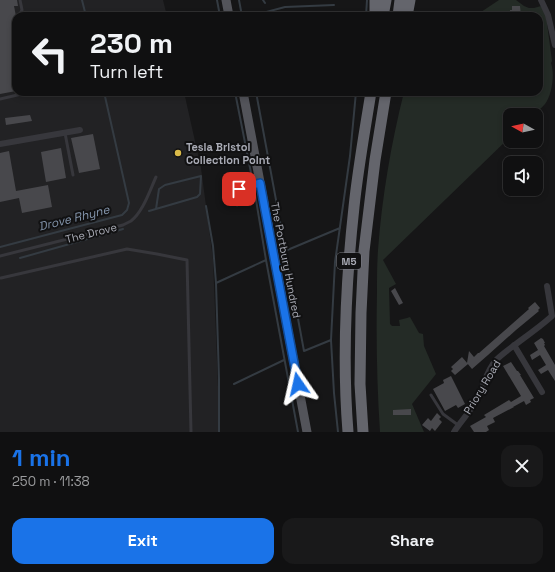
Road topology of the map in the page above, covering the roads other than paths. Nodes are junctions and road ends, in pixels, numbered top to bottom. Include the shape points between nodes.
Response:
1 (20, 0) edge
2 (226, 0) edge
3 (375, 0) edge
4 (386, 0) edge
5 (400, 0) edge
6 (410, 0) edge
7 (541, 0) edge
8 (21, 12) edge
9 (228, 12) edge
10 (375, 12) edge
11 (384, 12) edge
12 (398, 12) edge
13 (408, 12) edge
14 (555, 45) edge
15 (13, 96) edge
16 (244, 96) edge
17 (370, 96) edge
18 (386, 96) edge
19 (0, 99) edge
20 (80, 130) dead end
21 (65, 133) junction
22 (0, 144) edge
23 (73, 175) dead end
24 (156, 177) dead end
25 (260, 183) junction
26 (237, 205) dead end
27 (0, 256) edge
28 (1, 278) edge
29 (547, 286) dead end
30 (554, 316) edge
31 (514, 345) junction
32 (542, 392) dead end
33 (431, 395) dead end
34 (458, 425) junction
35 (191, 432) edge
36 (307, 432) edge
37 (348, 432) edge
38 (363, 432) edge
39 (454, 432) edge

1 - 8 lane
2 - 9 main road
3 - 10 highway
4 - 11 highway
5 - 12 highway
6 - 13 highway
7 - 14 street via 548,15
15 - 19 lane
16 - 25 main road, The Portbury Hundred
17 - 37 highway, M5 via 354,207 347,293 345,350
18 - 38 highway, M5 via 375,160 364,252 360,384
20 - 21 street
21 - 22 street
21 - 23 lane
24 - 27 lane, The Drove via 139,213 131,221
25 - 26 lane via 236,191
25 - 36 main road, The Portbury Hundred
28 - 35 lane via 127,249 187,260
29 - 30 street, Priory Road
30 - 31 street, Priory Road
31 - 32 street
31 - 34 street, Priory Road via 493,364 477,399
33 - 34 lane via 443,414
34 - 39 street, Priory Road

